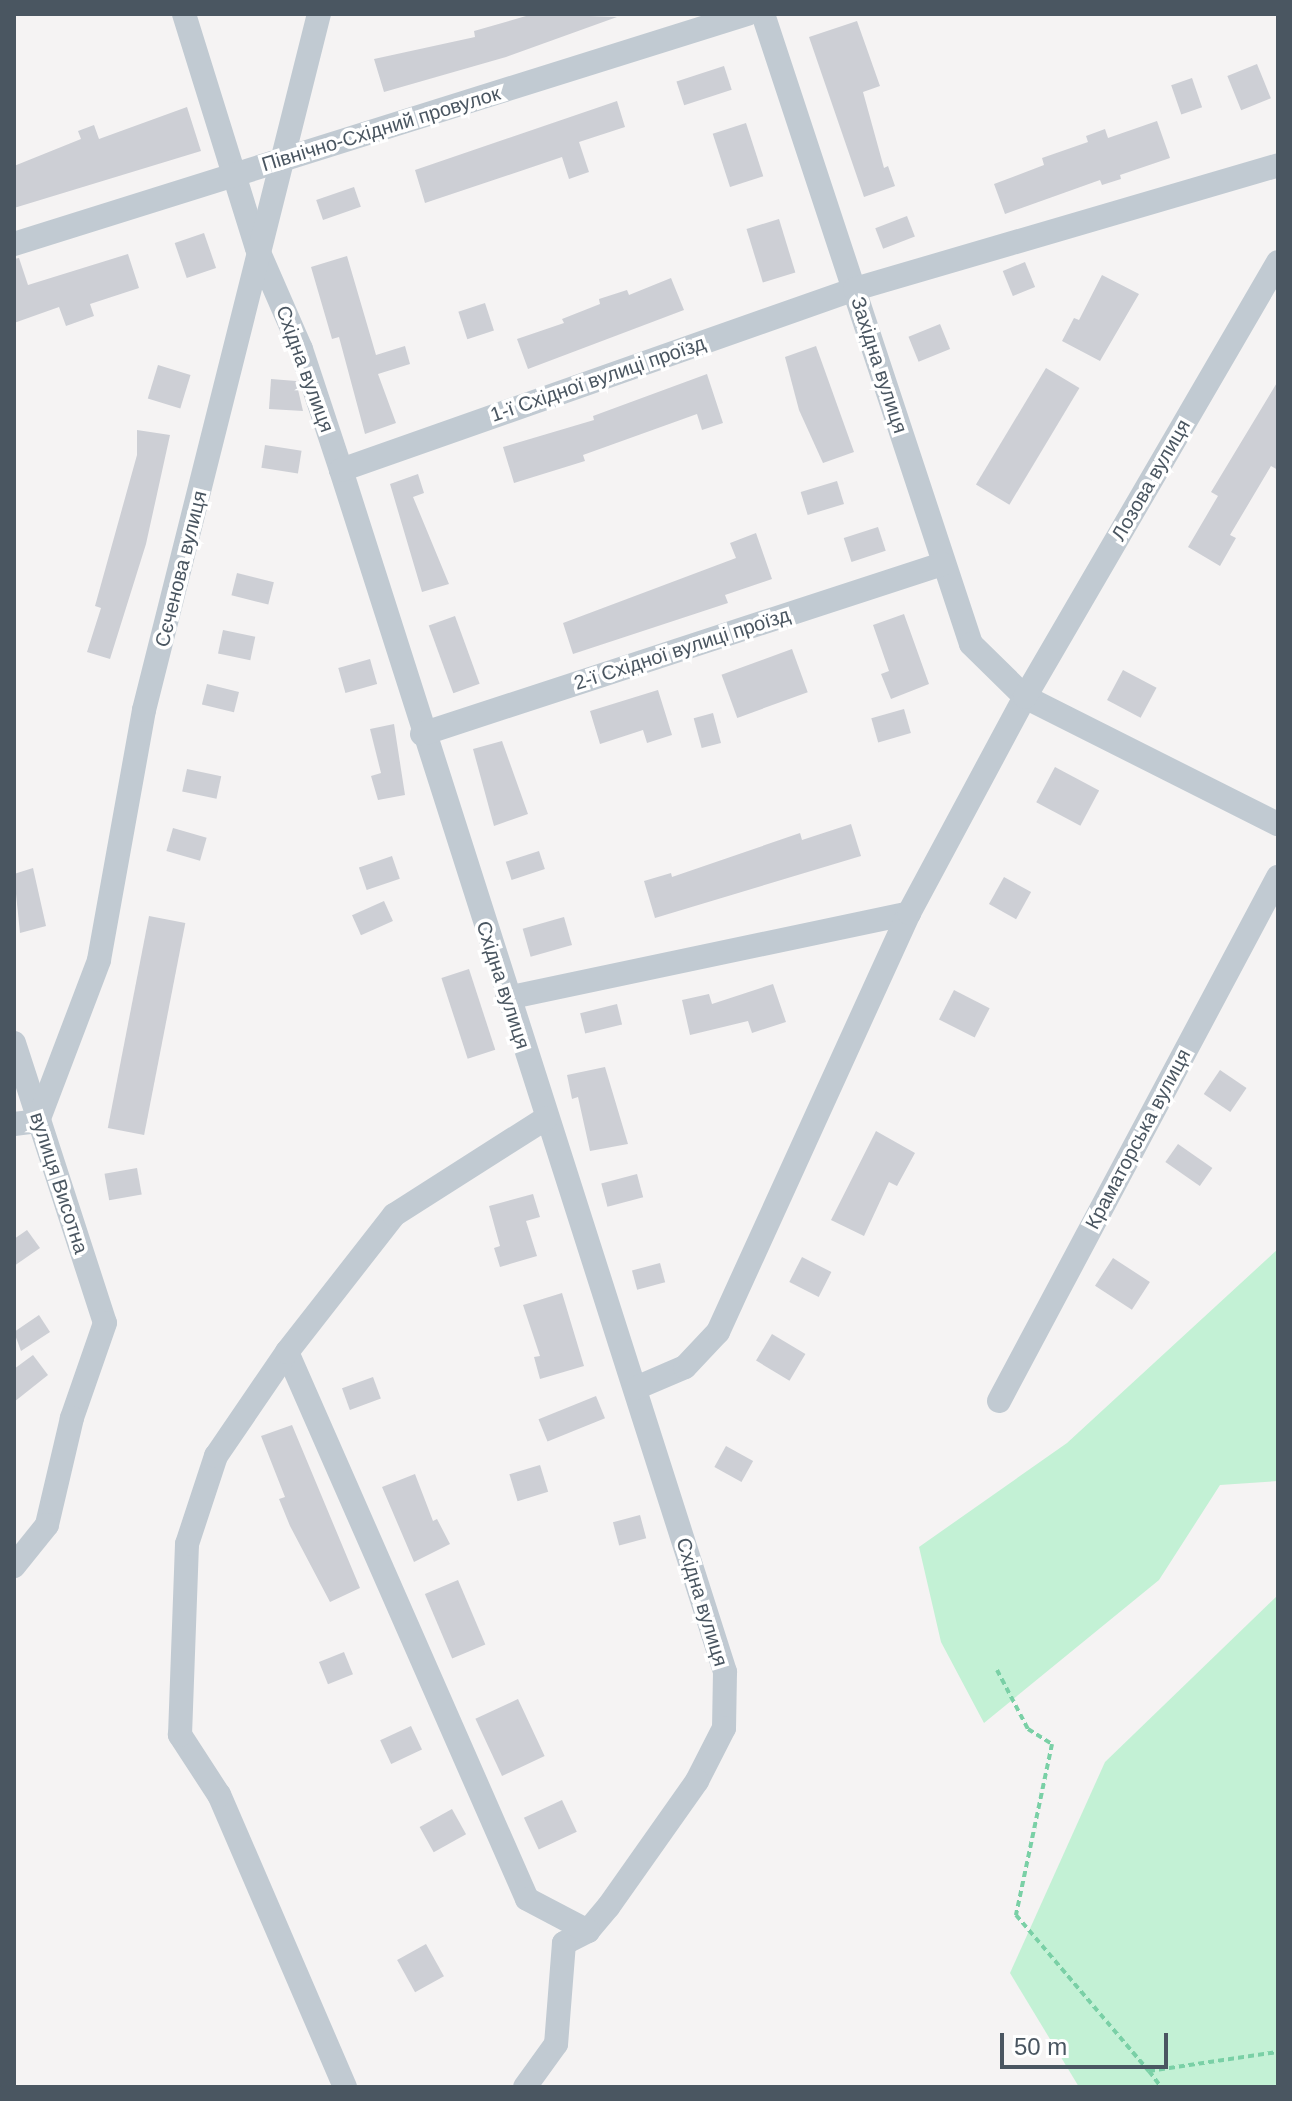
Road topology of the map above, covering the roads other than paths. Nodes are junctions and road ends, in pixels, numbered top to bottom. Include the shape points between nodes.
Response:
1 (184, 14) edge
2 (319, 14) edge
3 (747, 14) edge
4 (763, 14) edge
5 (278, 161) junction
6 (1278, 165) edge
7 (234, 175) junction
8 (14, 244) edge
9 (261, 258) junction
10 (1278, 262) edge
11 (855, 289) junction
12 (341, 470) junction
13 (942, 564) junction
14 (1025, 697) junction
15 (422, 734) junction
16 (1278, 824) edge
17 (1278, 877) edge
18 (909, 913) junction
19 (507, 998) junction
20 (14, 1043) edge
21 (546, 1118) junction
22 (26, 1122) edge
23 (287, 1352) junction
24 (636, 1388) junction
25 (999, 1401) dead end
26 (14, 1566) edge
27 (588, 1931) junction
28 (345, 2087) edge
29 (525, 2087) edge

1 - 7 street, Східна вулиця
2 - 5 street, Сєченова вулиця
3 - 5 street, Північно-Східний провулок
4 - 11 street, Західна вулиця
5 - 7 street, Північно-Східний провулок
5 - 9 street, Сєченова вулиця
6 - 11 street, 1-ї Східної вулиці проїзд
7 - 8 street, Північно-Східний провулок
7 - 9 street, Східна вулиця
9 - 12 street, Східна вулиця via 301,349
9 - 22 street, Сєченова вулиця via 144,710 99,960
10 - 14 street, Лозова вулиця
11 - 12 street, 1-ї Східної вулиці проїзд
11 - 13 street, Західна вулиця
12 - 15 street, Східна вулиця
13 - 14 street, Західна вулиця via 971,644
13 - 15 street, 2-ї Східної вулиці проїзд
14 - 16 street, Західна вулиця
14 - 18 street, Лозова вулиця
15 - 19 street, Східна вулиця
17 - 25 street, Краматорська вулиця
18 - 19 street
18 - 24 street, Лозова вулиця via 718,1332 685,1367
19 - 21 street, Східна вулиця
20 - 22 street, вулиця Висотна
21 - 23 street via 394,1215
21 - 24 street, Східна вулиця
22 - 26 street, вулиця Висотна via 105,1323 72,1418 47,1525
23 - 27 street via 527,1899
23 - 28 street via 216,1456 187,1544 188,1650 180,1735 219,1795
24 - 27 street, Східна вулиця via 725,1672 724,1728 697,1781
27 - 29 street, Східна вулиця via 564,1943 556,2044

